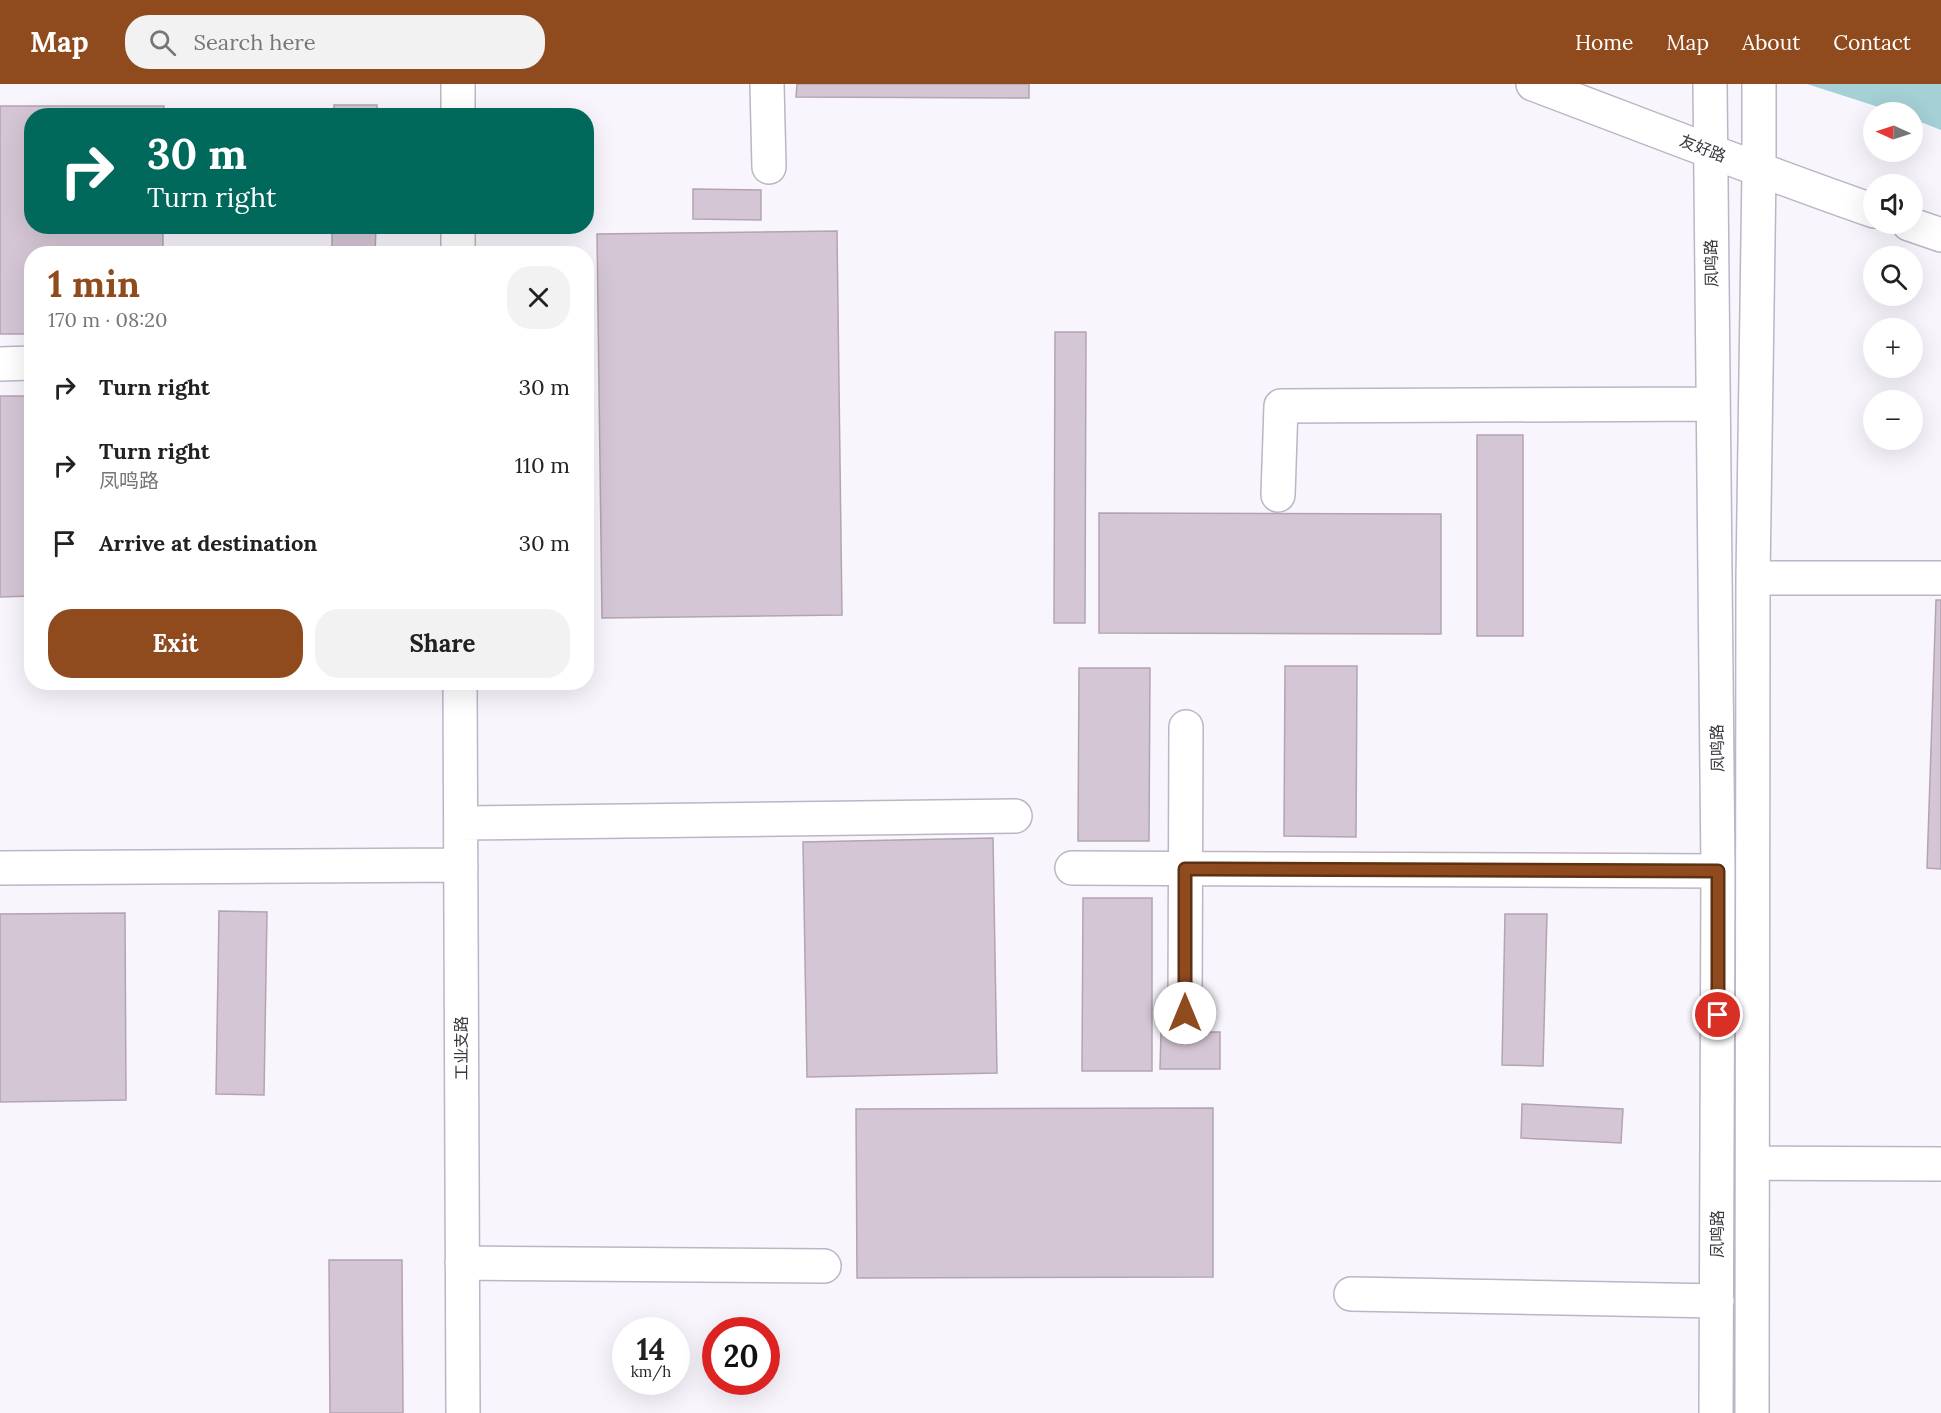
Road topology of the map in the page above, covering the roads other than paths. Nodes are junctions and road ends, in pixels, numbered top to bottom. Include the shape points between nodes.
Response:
1 (458, 84) edge
2 (767, 84) edge
3 (1533, 84) edge
4 (1710, 84) edge
5 (1759, 84) edge
6 (458, 108) edge
7 (1710, 151) junction
8 (769, 167) dead end
9 (1759, 171) junction
10 (1863, 207) edge
11 (1923, 229) edge
12 (1941, 235) edge
13 (0, 363) edge
14 (24, 363) edge
15 (1713, 404) junction
16 (1278, 495) dead end
17 (1754, 578) junction
18 (1941, 578) edge
19 (460, 690) edge
20 (1186, 727) dead end
21 (1015, 816) dead end
22 (461, 823) junction
23 (461, 865) junction
24 (0, 868) edge
25 (1072, 868) dead end
26 (1185, 869) junction
27 (1718, 871) junction
28 (1185, 1013) dead end
29 (1754, 1163) junction
30 (1941, 1164) edge
31 (462, 1263) junction
32 (824, 1266) dead end
33 (1351, 1294) dead end
34 (1717, 1301) junction
35 (463, 1413) edge
36 (1716, 1413) edge
37 (1752, 1413) edge

1 - 6 street
2 - 8 street
3 - 7 street, 友好路
4 - 7 street, 凤鸣路
5 - 9 street
7 - 9 street, 友好路
7 - 15 street, 凤鸣路
9 - 10 street, 友好路
9 - 17 street
11 - 12 street
13 - 14 street
15 - 16 street via 1281,406
15 - 27 street, 凤鸣路
17 - 18 street
17 - 29 street
19 - 22 street, 工业支路
20 - 26 street
21 - 22 street
22 - 23 street, 工业支路
23 - 24 street
23 - 31 street, 工业支路
25 - 26 street
26 - 27 street
26 - 28 street
27 - 34 street, 凤鸣路
29 - 30 street
29 - 37 street
31 - 32 street
31 - 35 street, 工业支路
33 - 34 street
34 - 36 street, 凤鸣路

